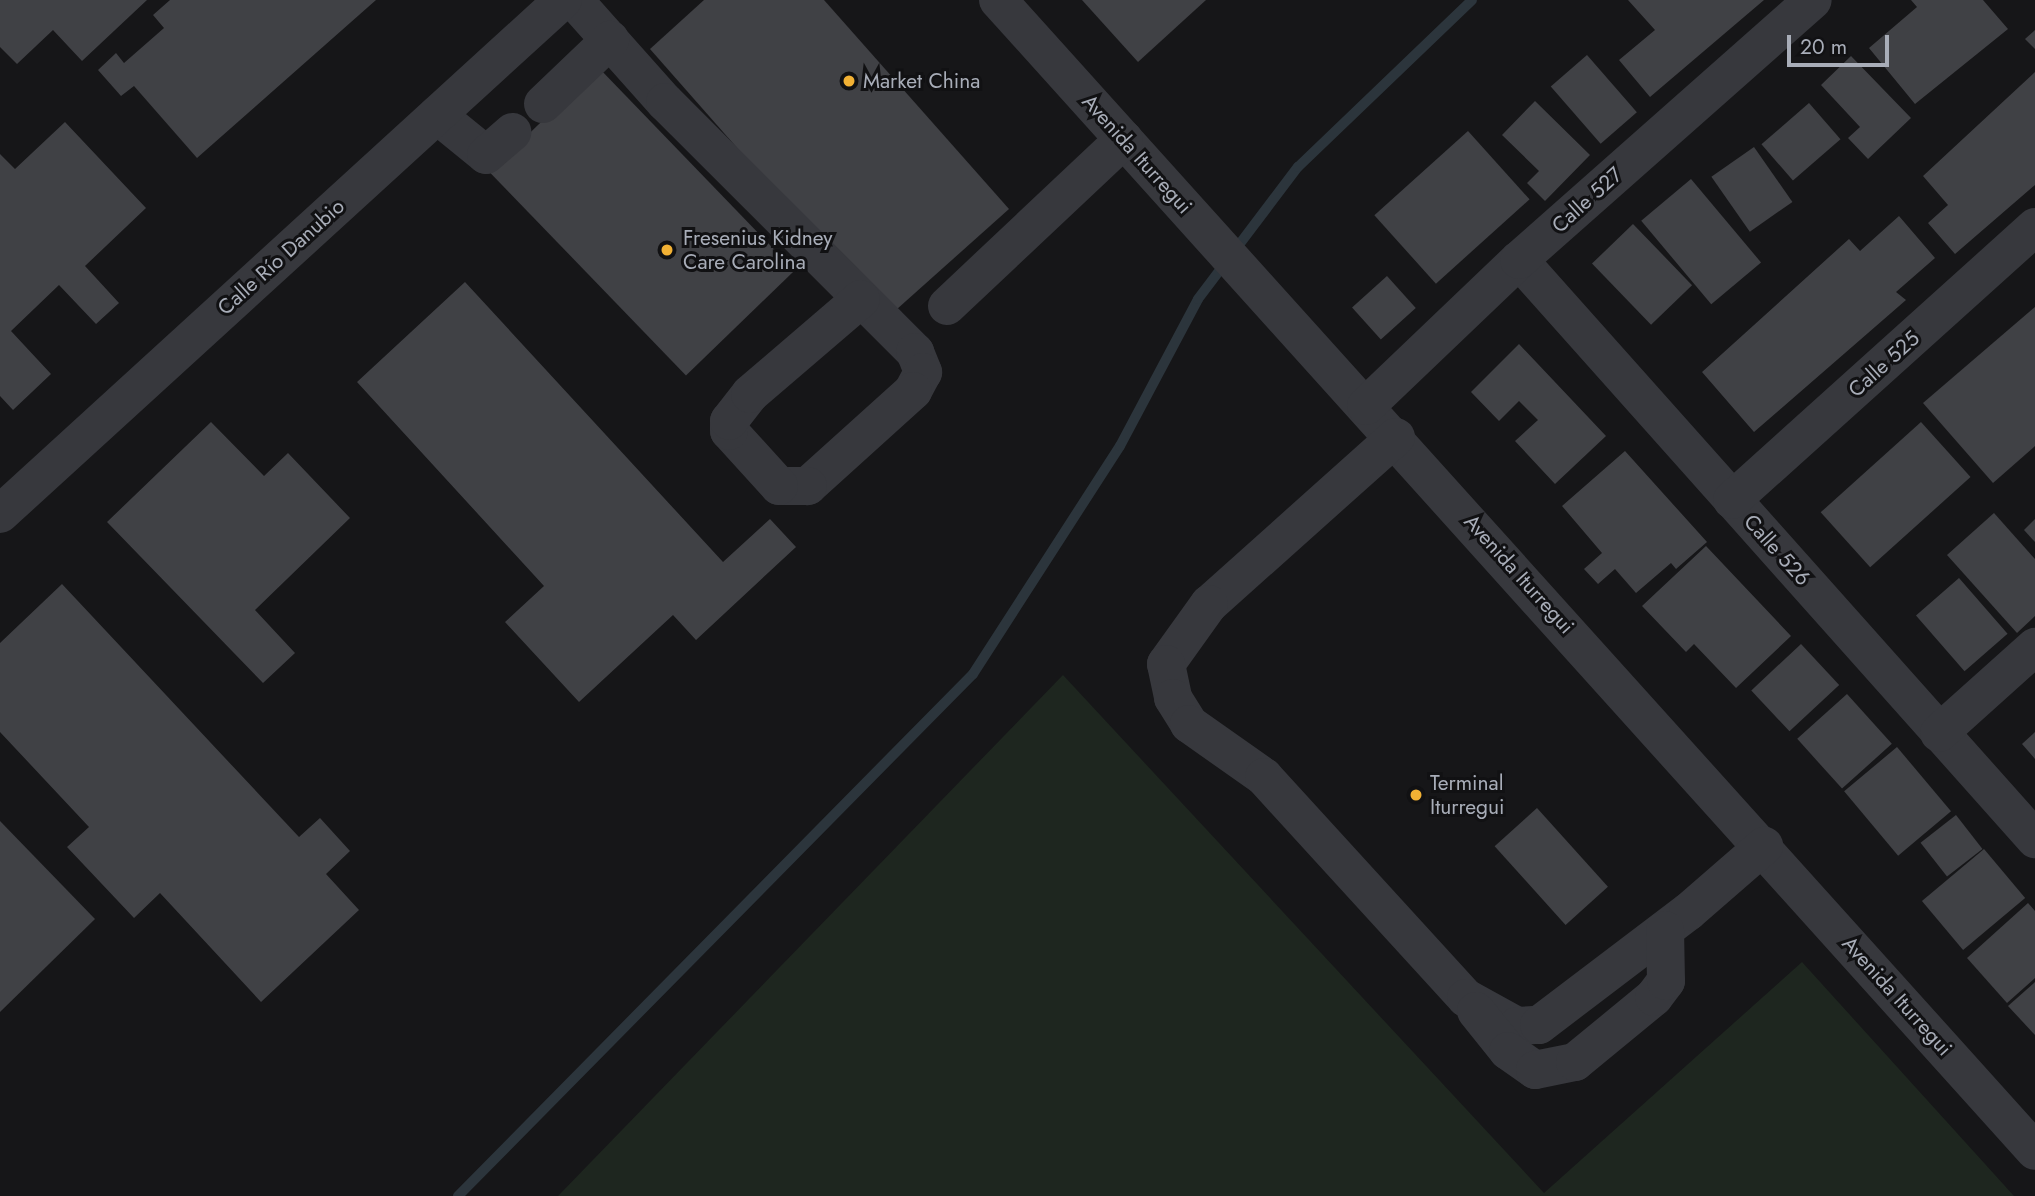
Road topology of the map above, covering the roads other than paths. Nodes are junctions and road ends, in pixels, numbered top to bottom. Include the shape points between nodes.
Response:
1 (563, 0) edge
2 (574, 0) edge
3 (998, 0) edge
4 (1813, 0) edge
5 (610, 40) junction
6 (543, 104) dead end
7 (437, 115) junction
8 (512, 132) dead end
9 (1124, 139) junction
10 (2035, 227) edge
11 (1519, 260) junction
12 (861, 299) junction
13 (947, 306) dead end
14 (1366, 406) junction
15 (1396, 438) junction
16 (1732, 500) junction
17 (0, 514) edge
18 (2035, 648) edge
19 (1939, 733) junction
20 (2035, 839) edge
21 (1764, 846) junction
22 (1665, 930) junction
23 (1466, 998) junction
24 (2035, 1151) edge

1 - 7 street, Calle Río Danubio
2 - 5 street
3 - 9 street, Avenida Iturregui
4 - 11 street, Calle 527
5 - 6 street
5 - 12 street via 665,102
7 - 8 street via 486,155
7 - 17 street, Calle Río Danubio
9 - 13 street
9 - 14 street, Avenida Iturregui
10 - 16 street, Calle 525
11 - 14 street, Calle 527
11 - 16 street, Calle 526
12 - 12 street via 750,394 729,421 729,431 779,486 808,486 913,391 923,372 915,352
14 - 15 street, Avenida Iturregui
15 - 21 street, Avenida Iturregui
15 - 23 street via 1209,604 1167,664 1173,698 1189,724 1264,777
16 - 19 street, Calle 526
18 - 19 street
19 - 20 street, Calle 526
21 - 22 street
21 - 24 street, Avenida Iturregui
22 - 23 street via 1539,1025 1517,1026
22 - 23 street via 1666,981 1654,997 1575,1062 1535,1070 1508,1051

